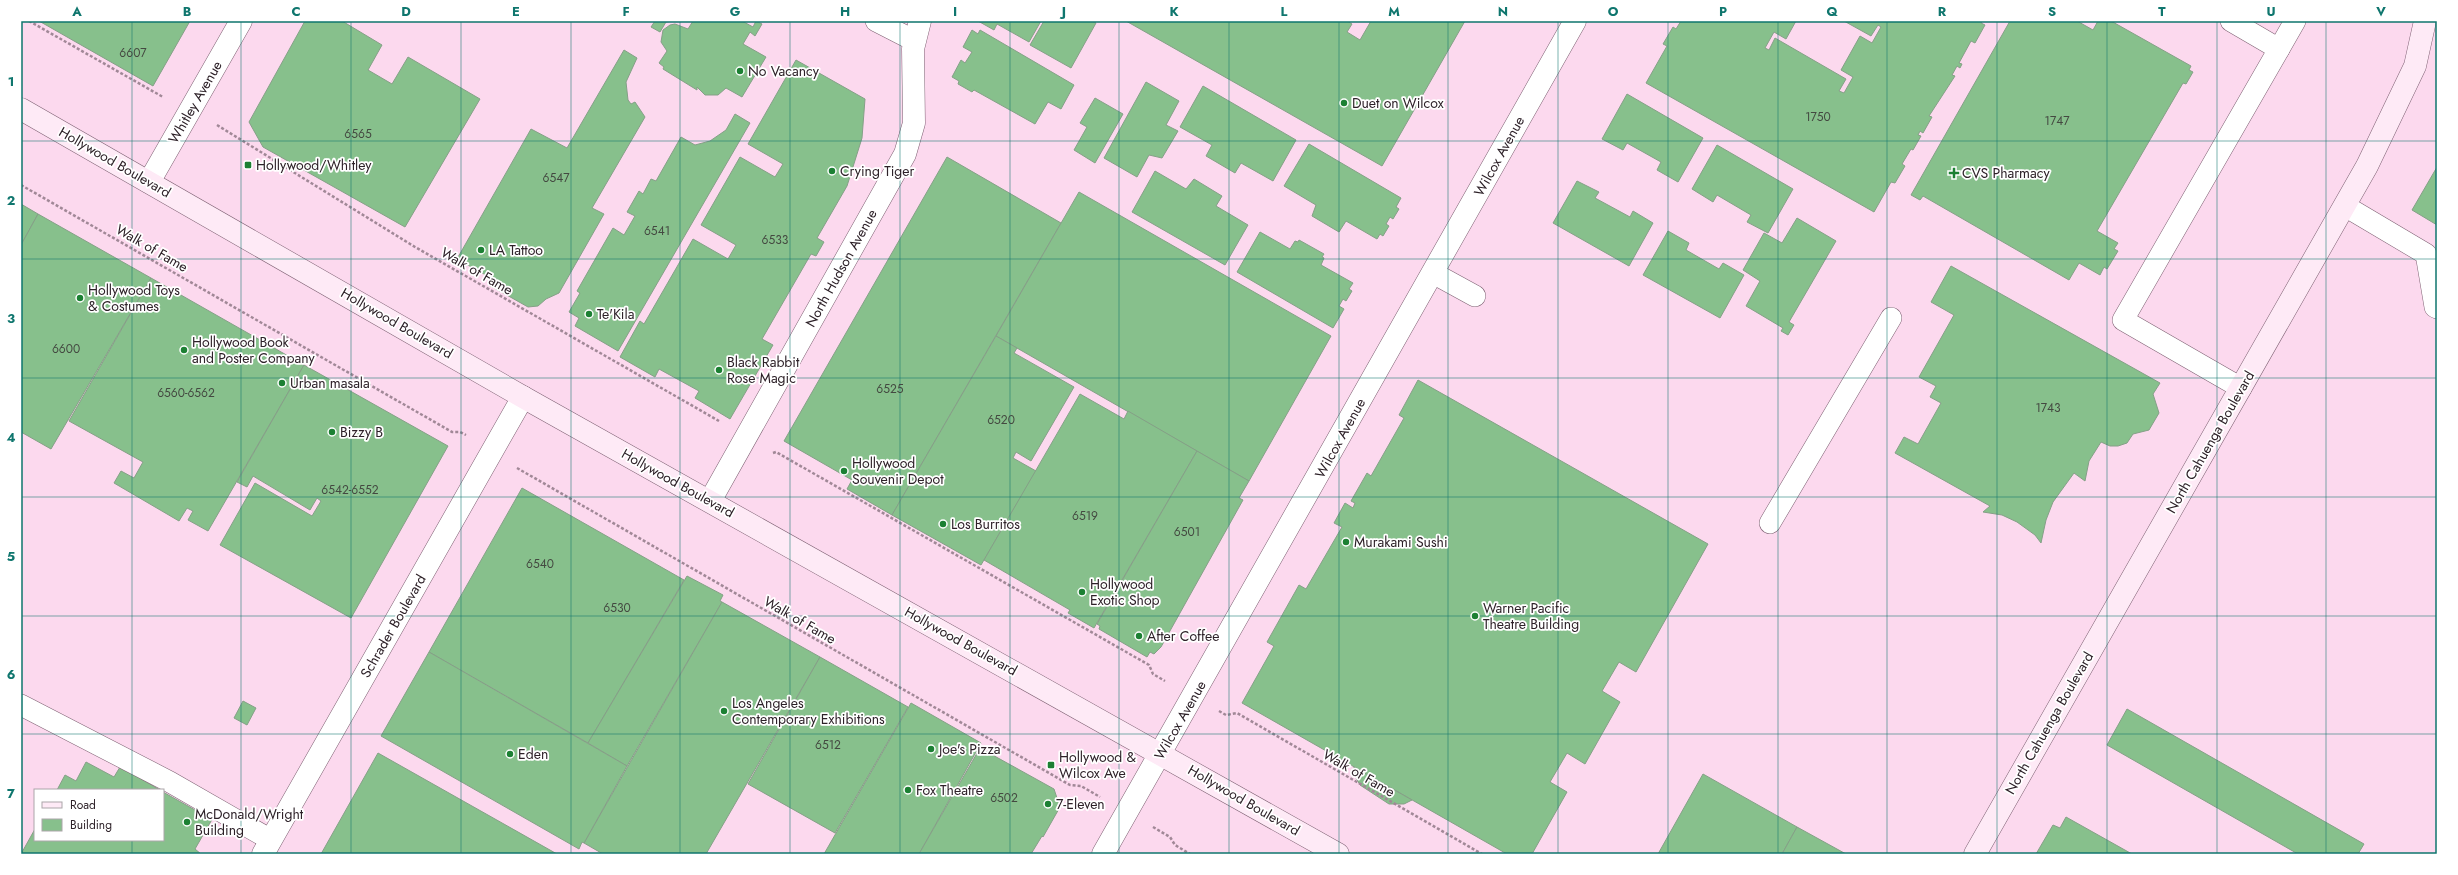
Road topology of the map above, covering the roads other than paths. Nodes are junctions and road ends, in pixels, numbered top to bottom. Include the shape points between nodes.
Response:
1 (242, 21) edge
2 (876, 21) edge
3 (1575, 21) edge
4 (2231, 21) edge
5 (2295, 21) edge
6 (2425, 21) edge
7 (917, 31) edge
8 (2278, 49) junction
9 (21, 109) edge
10 (149, 182) junction
11 (2345, 206) junction
12 (1433, 273) junction
13 (1475, 296) dead end
14 (2437, 308) edge
15 (1891, 318) dead end
16 (2241, 388) junction
17 (523, 397) junction
18 (710, 501) junction
19 (1770, 523) dead end
20 (21, 705) edge
21 (1161, 753) junction
22 (267, 847) edge
23 (1103, 854) edge
24 (1338, 854) edge
25 (1974, 854) edge

1 - 10 street, Whitley Avenue
2 - 7 lane
3 - 12 street, Wilcox Avenue
4 - 8 lane
5 - 8 lane
6 - 11 main road, North Cahuenga Boulevard via 2414,66 2367,166
7 - 18 street, North Hudson Avenue via 913,50 914,123 905,154
8 - 16 lane via 2123,320
9 - 10 main road, Hollywood Boulevard
10 - 17 main road, Hollywood Boulevard
11 - 14 lane via 2426,254
11 - 16 main road, North Cahuenga Boulevard
12 - 13 lane
12 - 21 street, Wilcox Avenue
15 - 19 lane
16 - 25 main road, North Cahuenga Boulevard
17 - 18 main road, Hollywood Boulevard
17 - 22 street, Schrader Boulevard
18 - 21 main road, Hollywood Boulevard
20 - 22 lane via 170,782
21 - 23 street, Wilcox Avenue
21 - 24 main road, Hollywood Boulevard

